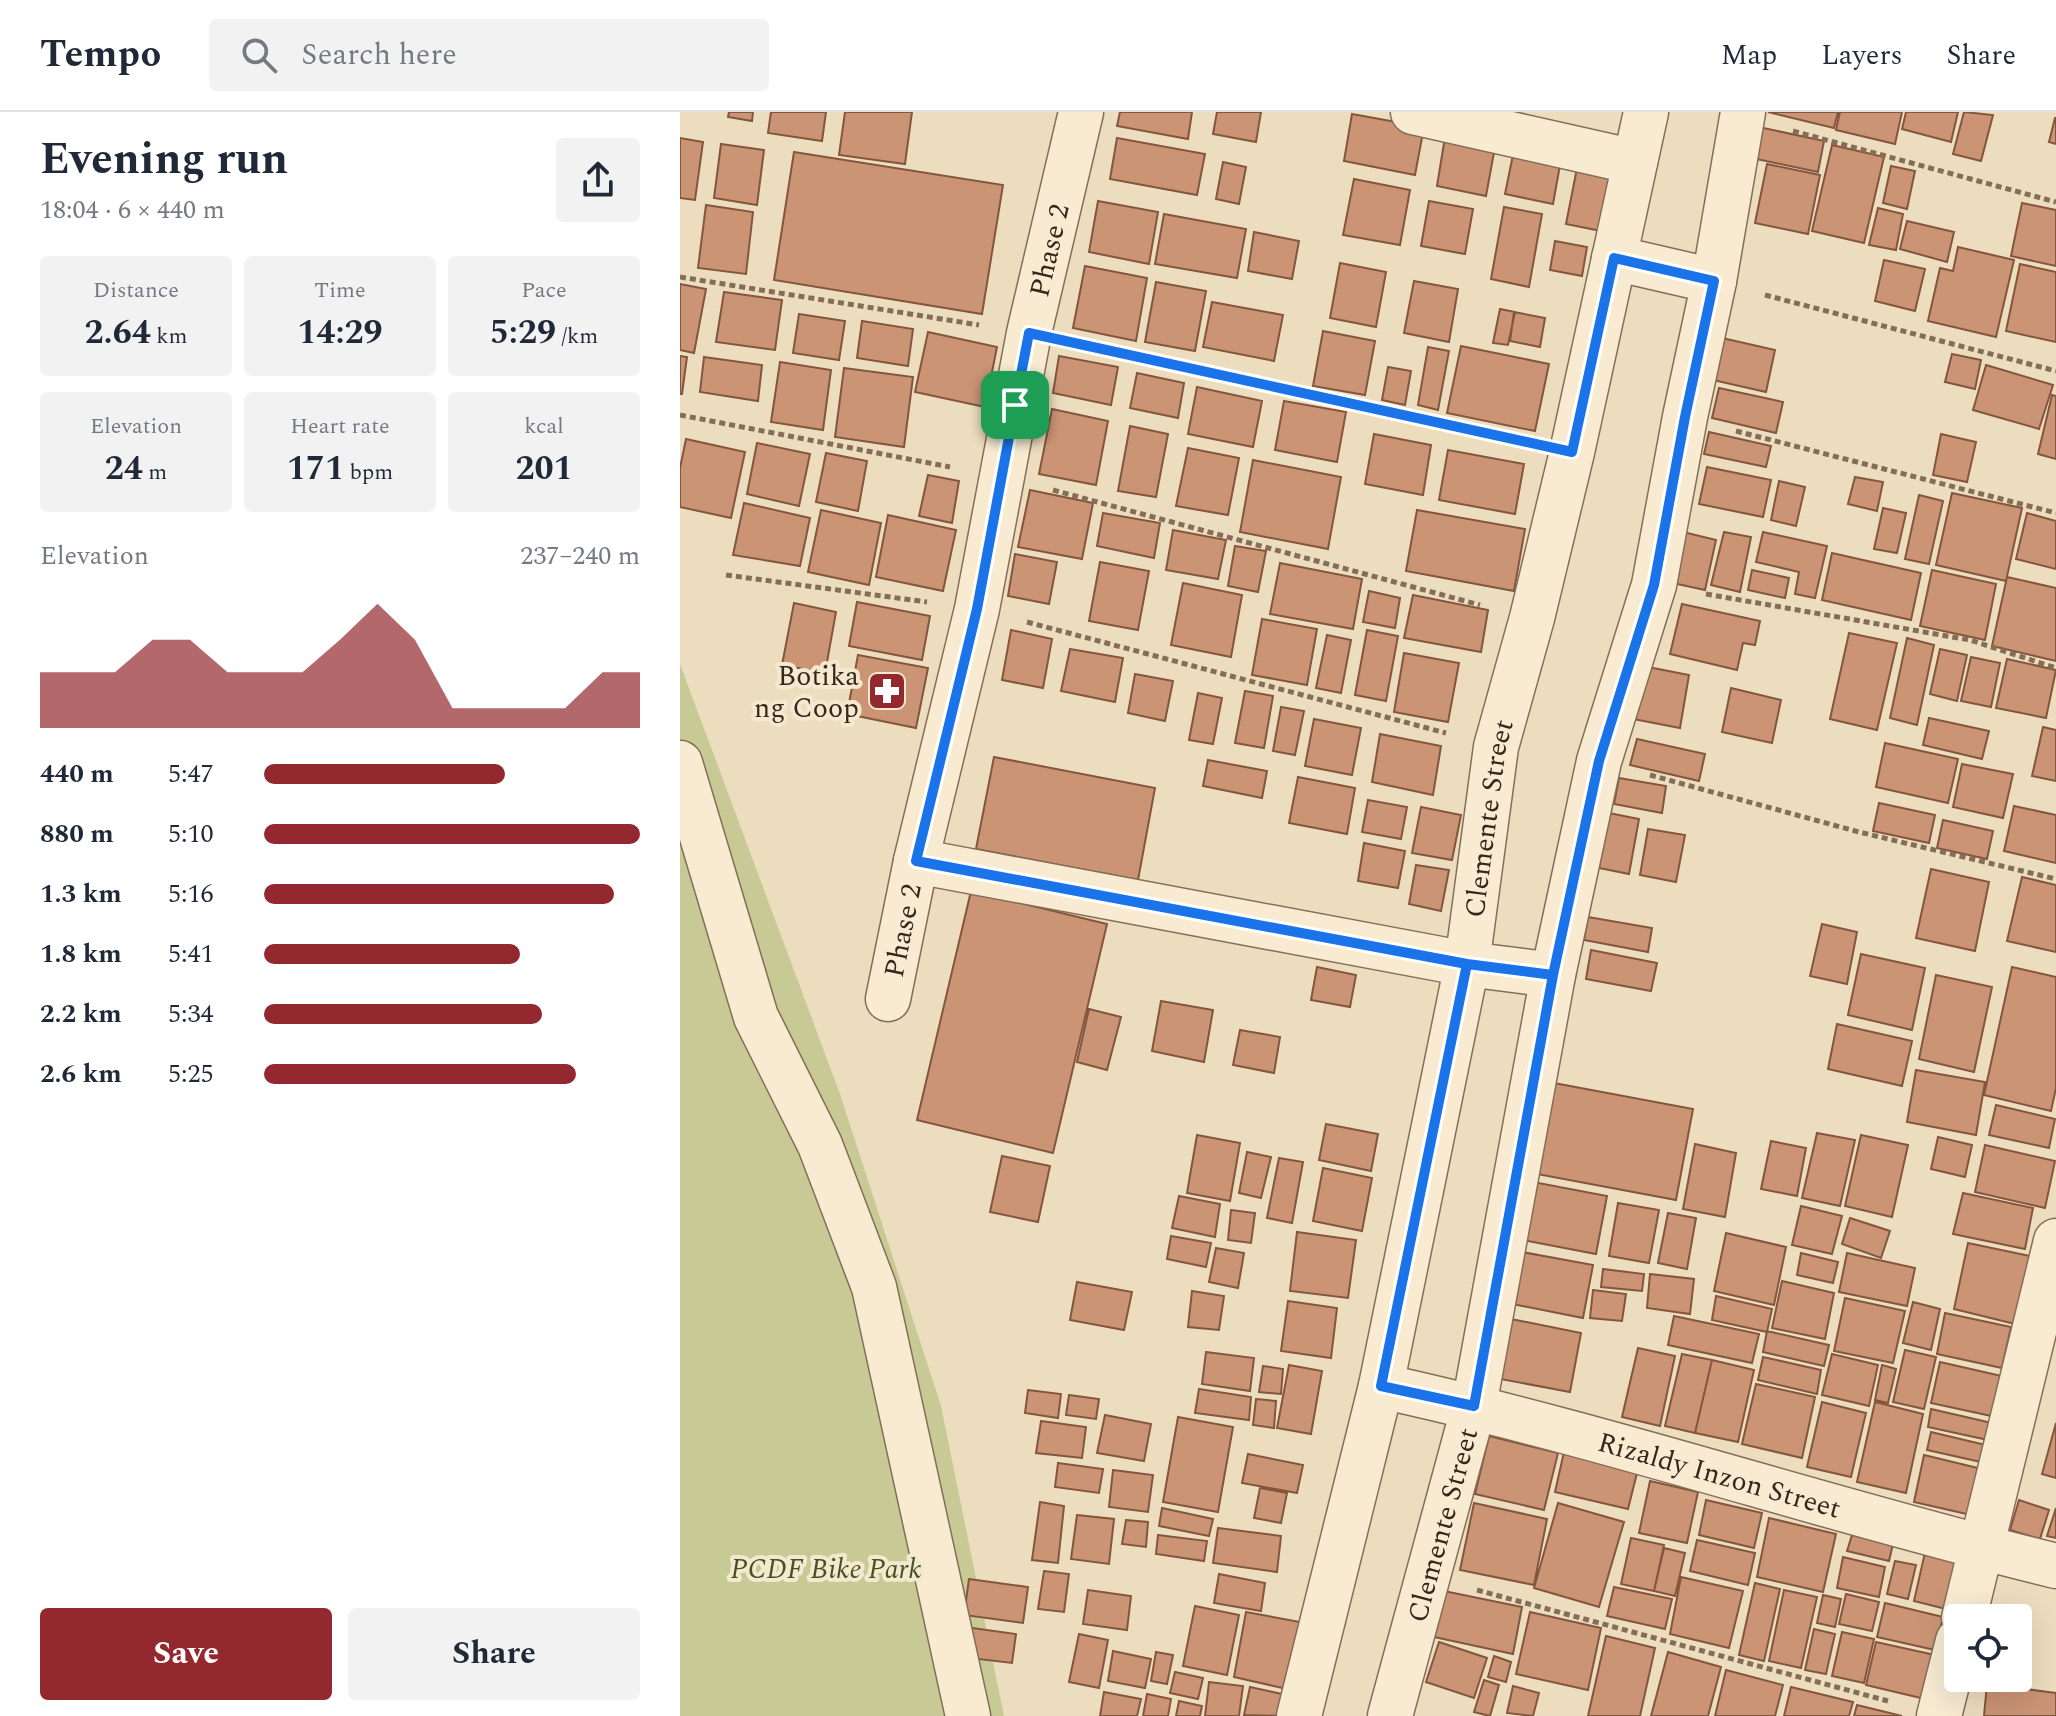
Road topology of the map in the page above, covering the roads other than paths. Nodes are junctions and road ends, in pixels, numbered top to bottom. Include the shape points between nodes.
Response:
1 (1081, 112) edge
2 (1413, 112) edge
3 (1646, 112) edge
4 (1743, 115) edge
5 (1635, 162) junction
6 (1614, 258) junction
7 (1714, 281) junction
8 (680, 763) edge
9 (916, 861) junction
10 (1467, 964) junction
11 (1553, 975) junction
12 (888, 999) dead end
13 (2056, 1241) edge
14 (1381, 1386) junction
15 (1474, 1406) junction
16 (1982, 1548) junction
17 (2056, 1566) edge
18 (1968, 1604) edge
19 (1945, 1692) edge
20 (1939, 1715) edge
21 (968, 1716) edge
22 (1299, 1716) edge
23 (1390, 1716) edge

1 - 9 street, Phase 2 via 1029,333 977,609
2 - 5 street
3 - 5 street, Clemente Street
4 - 7 street, Clemente Street
5 - 6 street, Clemente Street
6 - 7 street
6 - 10 street, Clemente Street via 1532,618 1496,747
7 - 11 street, Clemente Street via 1654,585 1599,761
8 - 21 street via 756,1017 820,1145 874,1287
9 - 10 street
9 - 12 street, Phase 2
10 - 11 street
10 - 14 street, Clemente Street
11 - 15 street, Clemente Street
13 - 16 street
14 - 15 street, Rizaldy Inzon Street
14 - 22 street, Clemente Street
15 - 16 street, Rizaldy Inzon Street
15 - 23 street, Clemente Street
16 - 17 street, Rizaldy Inzon Street
16 - 18 street
19 - 20 street

